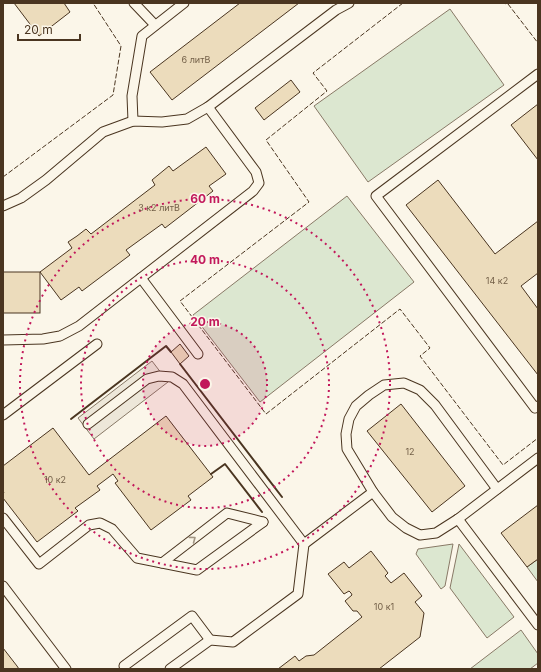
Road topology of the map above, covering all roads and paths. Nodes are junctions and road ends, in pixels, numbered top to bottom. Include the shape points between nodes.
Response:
1 (134, 3) edge
2 (184, 3) edge
3 (349, 3) edge
4 (154, 25) junction
5 (538, 74) edge
6 (208, 106) junction
7 (133, 121) junction
8 (3, 206) edge
9 (141, 278) junction
10 (3, 340) edge
11 (97, 344) dead end
12 (198, 354) dead end
13 (538, 406) edge
14 (3, 415) edge
15 (88, 424) dead end
16 (538, 458) edge
17 (497, 489) junction
18 (373, 492) junction
19 (3, 518) edge
20 (458, 519) junction
21 (304, 544) junction
22 (162, 563) junction
23 (3, 586) edge
24 (538, 625) edge
25 (210, 640) junction
26 (124, 666) dead end
27 (66, 669) edge
28 (170, 669) edge

1 - 4 lane
2 - 4 lane
3 - 6 lane via 336,10
4 - 7 lane via 142,36 132,96
5 - 13 lane via 376,196 535,408
6 - 7 lane via 187,119 162,122
6 - 9 lane via 256,172 259,182 254,191
7 - 8 lane via 103,132 46,180 21,198
9 - 10 lane via 79,326 60,336
9 - 12 lane
11 - 14 lane
15 - 21 lane via 147,380 159,376 172,377 183,384
16 - 17 lane
17 - 18 lane via 435,405 420,390 404,383 384,385 356,406 349,419 347,449
17 - 20 lane
18 - 20 lane via 392,517 420,535 436,533
18 - 21 lane
19 - 22 lane via 39,564 89,525 100,523 112,529 138,558
20 - 24 lane
21 - 25 lane via 298,594 233,642
22 -> 22 lane via 227,513 263,522 197,570
23 - 27 lane
25 - 26 lane via 192,616
25 - 28 lane

